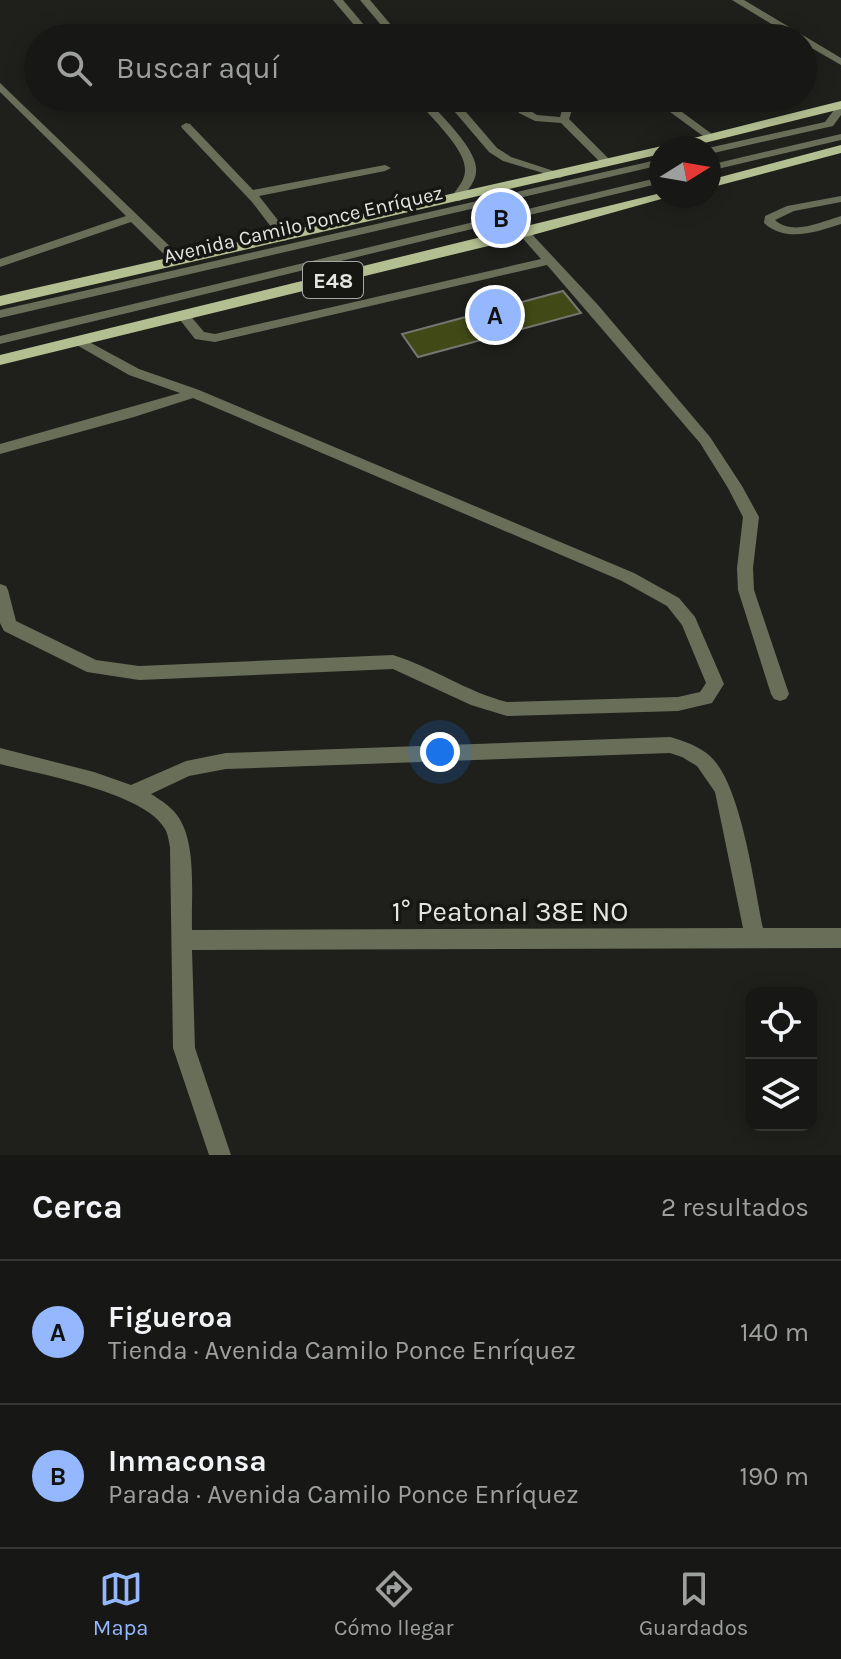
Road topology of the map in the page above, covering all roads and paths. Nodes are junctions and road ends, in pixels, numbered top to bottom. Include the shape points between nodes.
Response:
1 (338, 0) edge
2 (365, 0) edge
3 (737, 0) edge
4 (358, 24) edge
5 (385, 24) edge
6 (777, 24) edge
7 (817, 48) edge
8 (841, 62) edge
9 (0, 86) edge
10 (841, 107) edge
11 (24, 109) edge
12 (27, 112) edge
13 (432, 112) edge
14 (460, 112) edge
15 (525, 112) edge
16 (566, 112) edge
17 (672, 112) edge
18 (564, 120) junction
19 (186, 126) dead end
20 (701, 136) edge
21 (841, 137) edge
22 (721, 141) edge
23 (841, 149) edge
24 (649, 153) edge
25 (607, 163) junction
26 (649, 165) edge
27 (721, 165) edge
28 (385, 168) dead end
29 (560, 175) junction
30 (721, 181) edge
31 (649, 183) edge
32 (251, 194) junction
33 (456, 199) junction
34 (841, 199) edge
35 (649, 200) edge
36 (134, 217) junction
37 (841, 220) edge
38 (524, 233) junction
39 (285, 237) junction
40 (178, 261) junction
41 (550, 261) junction
42 (0, 263) edge
43 (0, 301) edge
44 (0, 314) edge
45 (183, 316) junction
46 (0, 340) edge
47 (80, 341) junction
48 (0, 360) edge
49 (194, 393) junction
50 (0, 449) edge
51 (0, 590) edge
52 (780, 694) dead end
53 (0, 756) edge
54 (134, 793) junction
55 (755, 938) junction
56 (841, 938) edge
57 (180, 940) junction
58 (220, 1155) edge

1 - 4 street
2 - 5 street
3 - 6 street
7 - 8 street
9 - 11 street
10 - 22 main road
12 - 36 street
13 - 33 street via 471,164 471,175
14 - 29 street via 507,159
15 - 18 street
16 - 18 street
17 - 20 street
18 - 25 street
19 - 32 street
21 - 27 street
23 - 30 main road
24 - 25 main road, Avenida Camilo Ponce Enríquez / E48
25 - 29 main road, Avenida Camilo Ponce Enríquez / E48
26 - 44 street, Avenida Camilo Ponce Enríquez
28 - 32 street
29 - 33 main road, Avenida Camilo Ponce Enríquez / E48
31 - 46 street, Avenida Camilo Ponce Enríquez
32 - 39 street
33 - 39 main road, Avenida Camilo Ponce Enríquez / E48
34 - 37 street via 791,208 769,218 787,232
35 - 38 main road, E48
36 - 40 street
36 - 42 street
38 - 41 street
38 - 45 main road, E48
39 - 40 main road, Avenida Camilo Ponce Enríquez / E48
40 - 43 main road, Avenida Camilo Ponce Enríquez / E48
41 - 45 street via 215,338 200,336
41 - 52 street via 705,440 751,517 746,590
45 - 47 main road, E48
47 - 48 main road, E48
47 - 49 street via 134,372
49 - 50 street
49 - 51 street via 628,577 673,602 689,622 715,684 706,698 678,704 507,709 488,706 414,667 393,662 139,673 93,667 10,626
53 - 54 street
54 - 55 street via 186,769 226,761 678,747 703,759 724,791
54 - 57 street via 172,822 180,847
55 - 56 street, 1° Peatonal 38E NO
55 - 57 street, 1° Peatonal 38E NO
57 - 58 street via 184,1048

